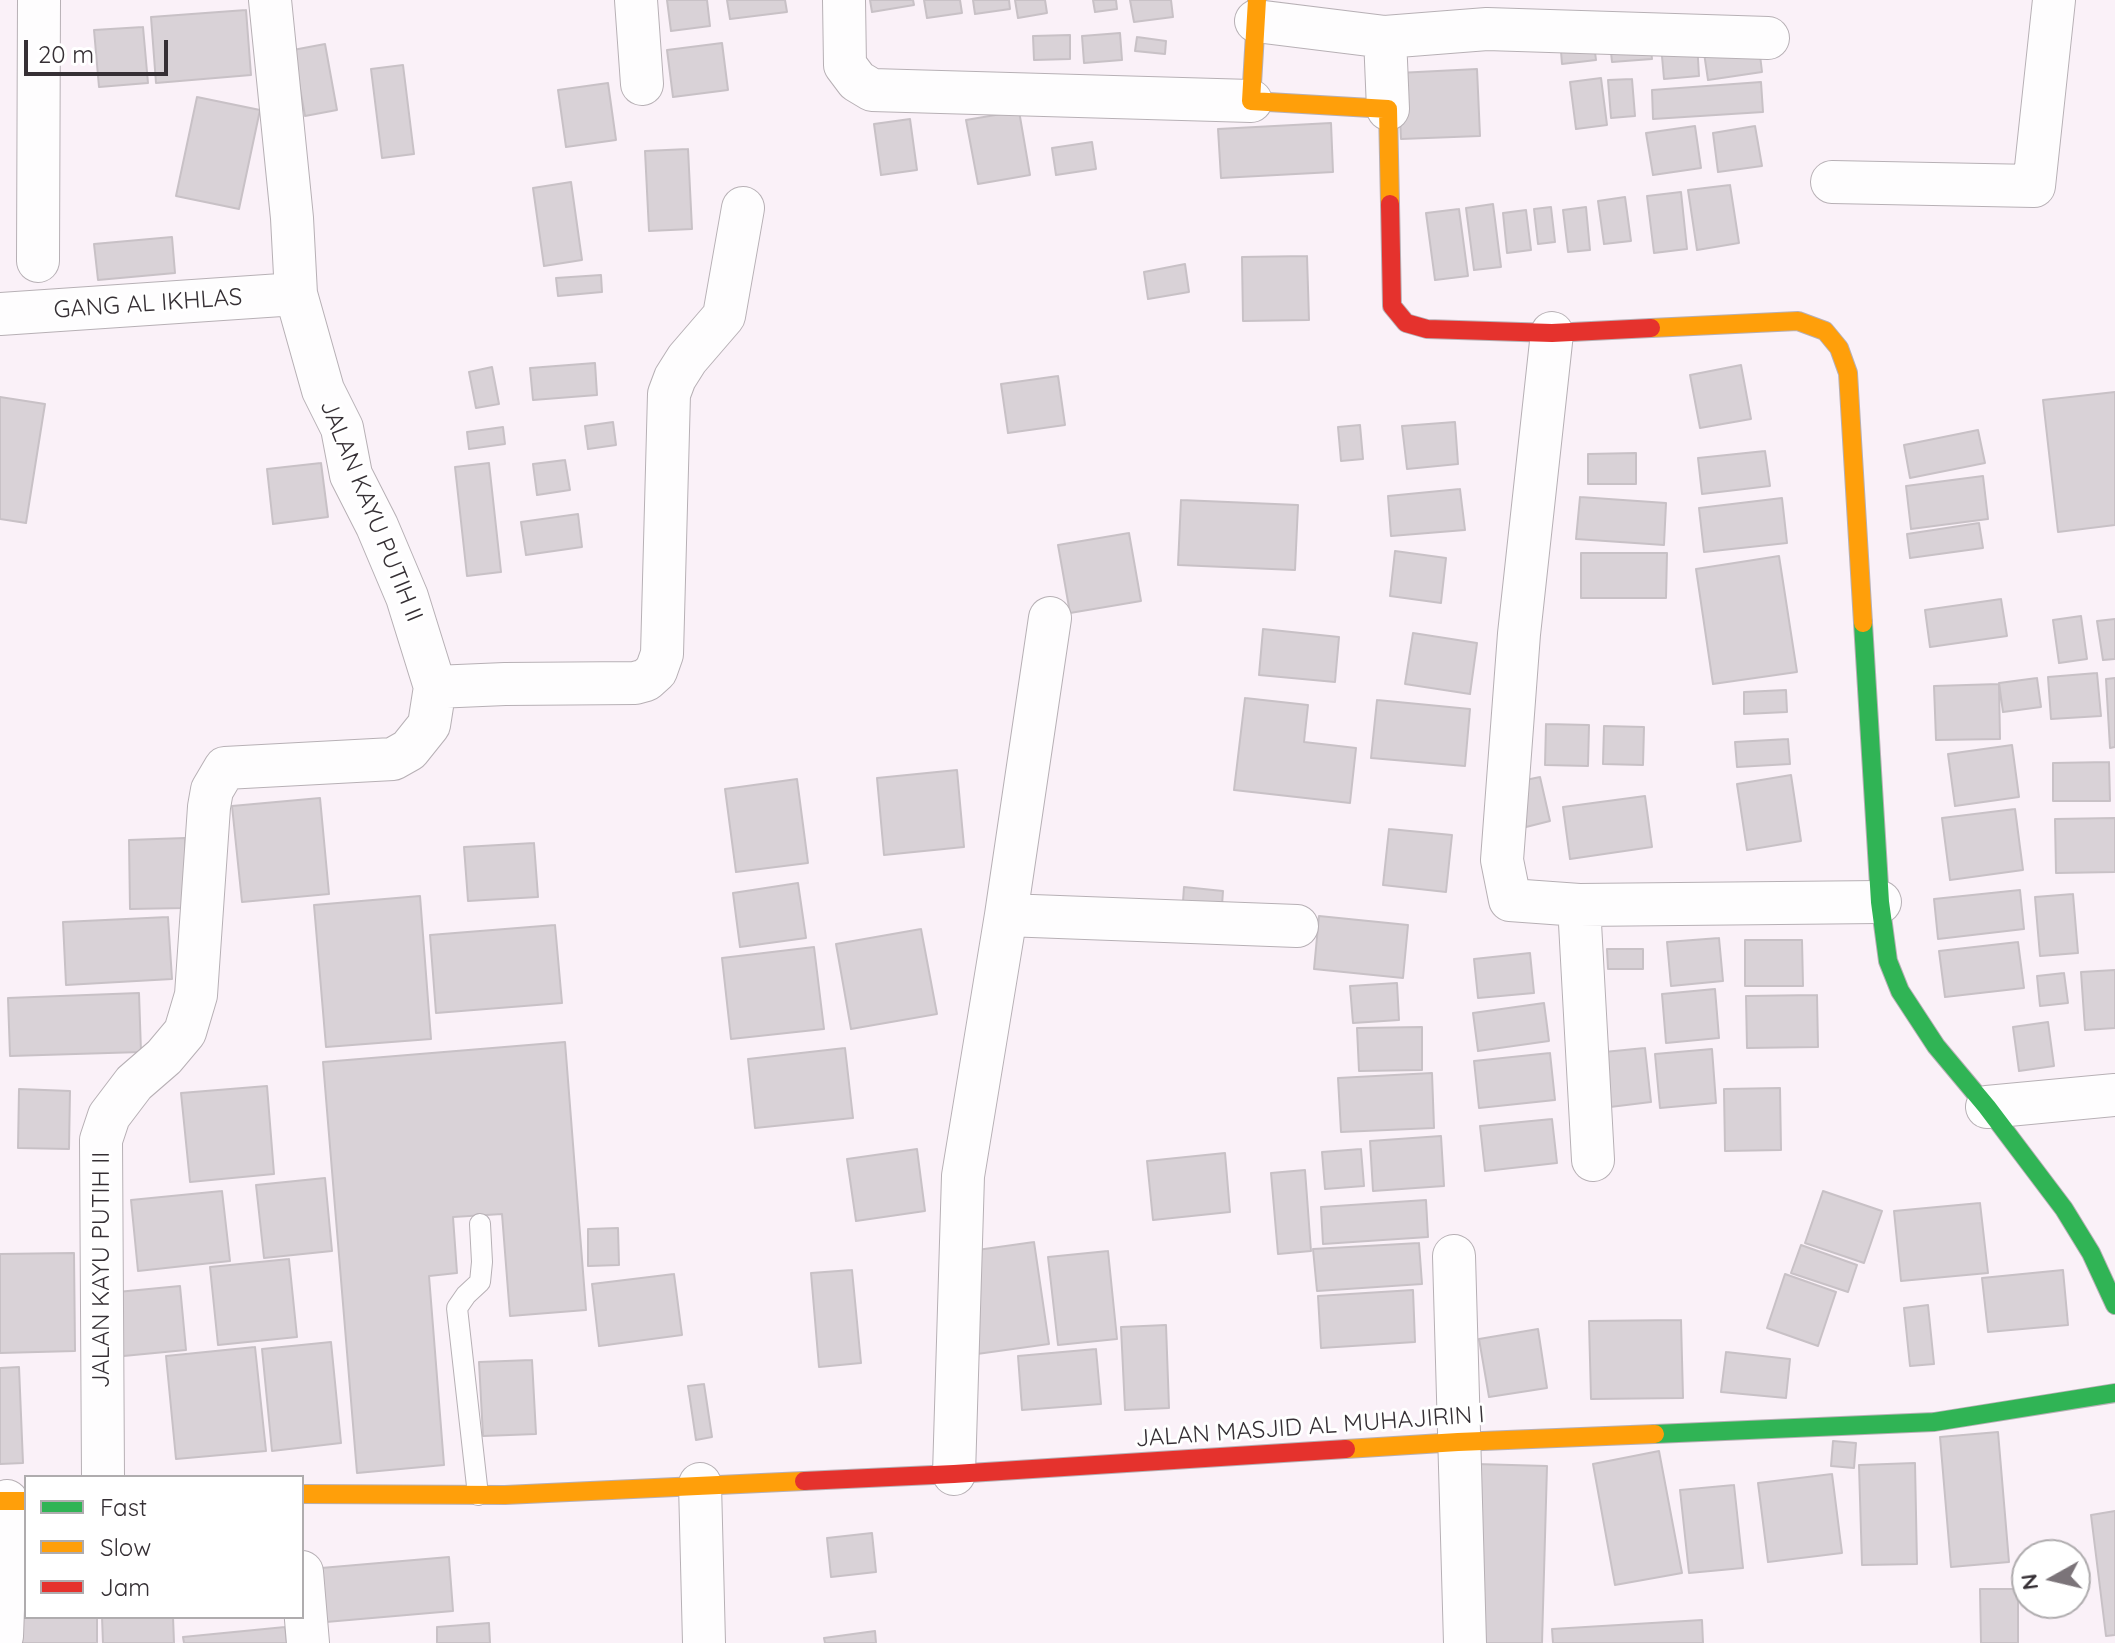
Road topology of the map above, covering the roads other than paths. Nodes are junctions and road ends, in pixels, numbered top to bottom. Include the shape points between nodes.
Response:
1 (39, 0) edge
2 (270, 0) edge
3 (636, 0) edge
4 (844, 0) edge
5 (2054, 0) edge
6 (1256, 10) edge
7 (1488, 15) edge
8 (1385, 37) junction
9 (1768, 38) dead end
10 (642, 84) dead end
11 (1251, 101) junction
12 (1388, 109) junction
13 (1832, 182) dead end
14 (743, 208) dead end
15 (38, 261) dead end
16 (296, 294) junction
17 (0, 314) edge
18 (1552, 333) junction
19 (1050, 618) dead end
20 (435, 687) junction
21 (1880, 902) junction
22 (1579, 905) junction
23 (1006, 915) junction
24 (1297, 926) dead end
25 (2115, 1095) edge
26 (1987, 1107) junction
27 (1593, 1160) dead end
28 (480, 1224) dead end
29 (1454, 1256) dead end
30 (2115, 1305) edge
31 (2115, 1393) edge
32 (1458, 1442) junction
33 (954, 1474) junction
34 (103, 1475) edge
35 (700, 1484) junction
36 (304, 1494) edge
37 (478, 1495) junction
38 (11, 1501) edge
39 (304, 1596) edge
40 (0, 1643) edge
41 (308, 1643) edge
42 (704, 1643) edge
43 (1465, 1643) edge

1 - 15 street
2 - 16 street, JALAN KAYU PUTIH II
3 - 10 street
4 - 11 street via 845,65 872,90
5 - 13 street via 2034,186
6 - 8 street
6 - 11 street
7 - 8 street
7 - 9 street
8 - 12 street
11 - 12 street
12 - 18 street via 1392,306 1406,323 1427,329
14 - 20 street via 724,316 687,359 669,394 662,654 656,671 635,683
16 - 17 street, GANG AL IKHLAS
16 - 20 street, JALAN KAYU PUTIH II via 323,390 342,428 351,475 407,597
18 - 21 street via 1798,321 1825,331 1839,348 1848,373
18 - 22 street via 1519,634 1502,860 1510,900
19 - 23 street
20 - 34 street, JALAN KAYU PUTIH II via 429,725 409,750 393,759 225,768 212,790 196,995 185,1032 134,1083 109,1116 101,1140
21 - 22 street
21 - 26 street via 1888,961 1900,991 1936,1046
22 - 27 street
23 - 24 street
23 - 33 street via 963,1176
25 - 26 street
26 - 30 street via 2064,1209
28 - 37 lane via 480,1282 457,1308
29 - 32 street
31 - 32 street, JALAN MASJID AL MUHAJIRIN I via 1934,1422
32 - 33 street, JALAN MASJID AL MUHAJIRIN I
32 - 43 street
33 - 35 street, JALAN MASJID AL MUHAJIRIN I
35 - 37 street, JALAN MASJID AL MUHAJIRIN I
35 - 42 street
36 - 37 street, JALAN MASJID AL MUHAJIRIN I
38 - 40 street
39 - 41 street

